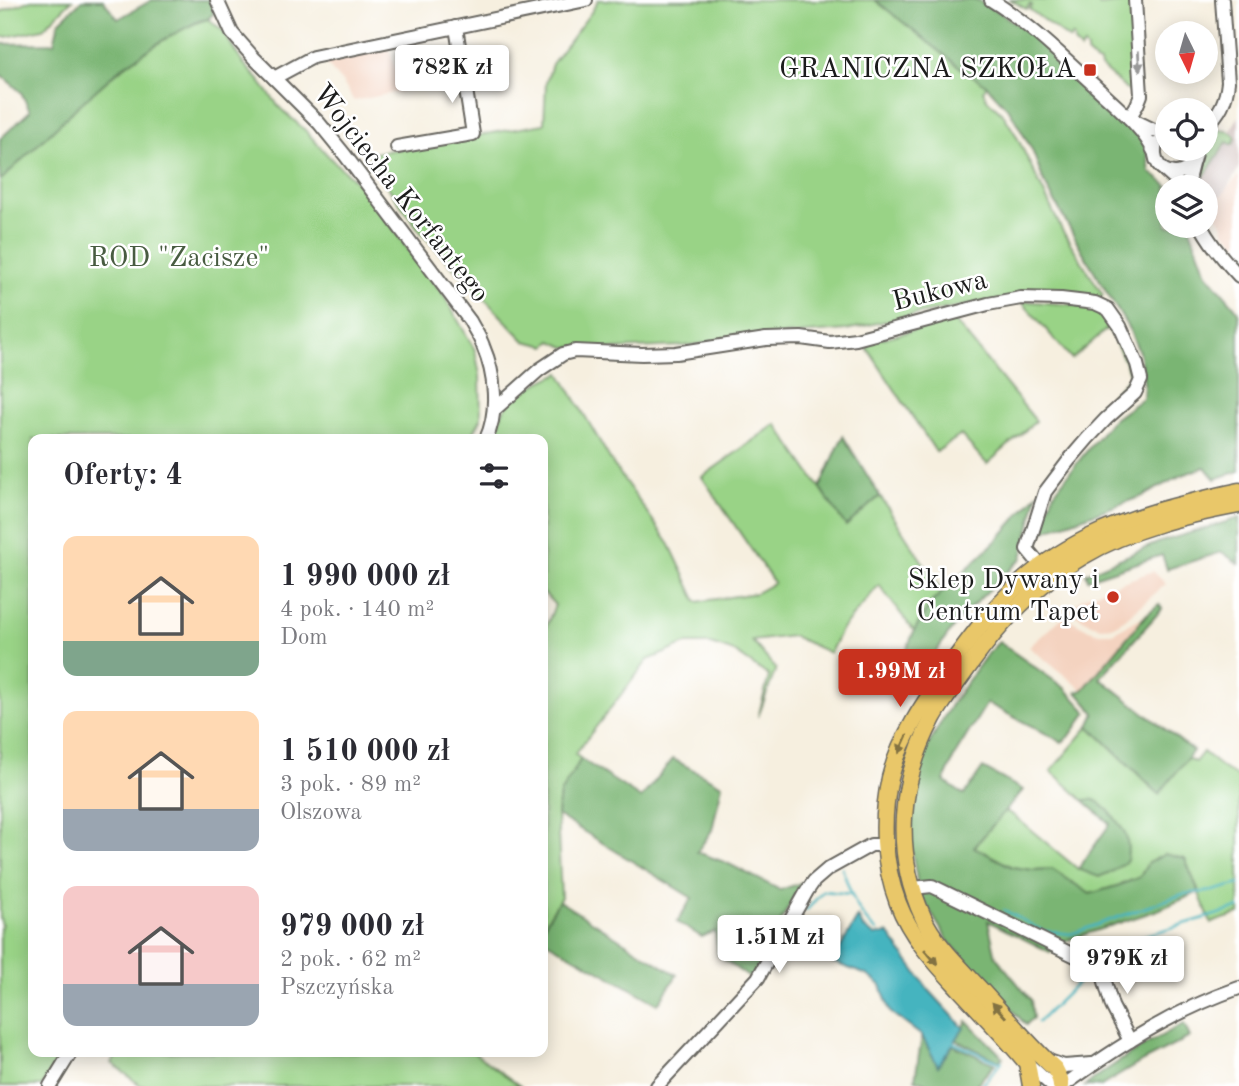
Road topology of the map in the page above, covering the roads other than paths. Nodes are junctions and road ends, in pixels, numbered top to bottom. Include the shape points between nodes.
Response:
1 (217, 0) edge
2 (586, 0) edge
3 (991, 0) edge
4 (1135, 0) edge
5 (1222, 0) edge
6 (456, 27) junction
7 (274, 78) junction
8 (1218, 112) edge
9 (1129, 118) junction
10 (1155, 129) edge
11 (397, 147) dead end
12 (1154, 152) joint
13 (1190, 161) edge
14 (1163, 169) junction
15 (1170, 175) edge
16 (1207, 238) edge
17 (1239, 276) edge
18 (494, 410) junction
19 (488, 434) edge
20 (1238, 496) edge
21 (1041, 566) junction
22 (885, 845) junction
23 (913, 888) junction
24 (1239, 988) edge
25 (1130, 1041) junction
26 (68, 1057) edge
27 (1046, 1060) junction
28 (1027, 1063) junction
29 (1096, 1063) junction
30 (50, 1086) edge
31 (657, 1086) edge
32 (1031, 1086) edge
33 (1052, 1086) edge
34 (1062, 1086) edge

1 - 7 street, Wojciecha Korfantego via 232,33
2 - 6 street
3 - 9 street via 1040,34
4 -> 9 street via 1141,95
5 - 8 street via 1228,82
6 - 7 street via 313,57
6 - 11 street via 473,134
7 - 18 street, Wojciecha Korfantego via 345,155 470,321 490,369
9 - 10 street
9 - 12 street
12 - 14 street
13 - 14 street via 1182,172
14 - 15 street
16 - 17 street
18 - 19 street, Wojciecha Korfantego
18 - 21 street, Bukowa via 539,370 575,351 676,353 766,339 830,342 1020,298 1095,303 1108,309 1120,326 1141,380 1135,393 1088,438 1045,492 1027,549
20 - 21 main road via 1179,505 1127,522 1089,537
20 - 23 main road via 1100,547 1038,589 996,630 935,715 914,761 904,829
21 -> 22 main road via 982,623 920,710 891,776
22 -> 28 main road via 897,902 918,942
22 - 31 street via 871,845 814,881 758,978
23 - 25 street via 932,886 1098,967
27 -> 23 main road via 929,929
24 - 25 street
25 - 29 street
26 - 30 street
27 - 29 street via 1064,1066
27 - 34 main road
28 - 32 main road
28 - 33 street
29 - 34 street

